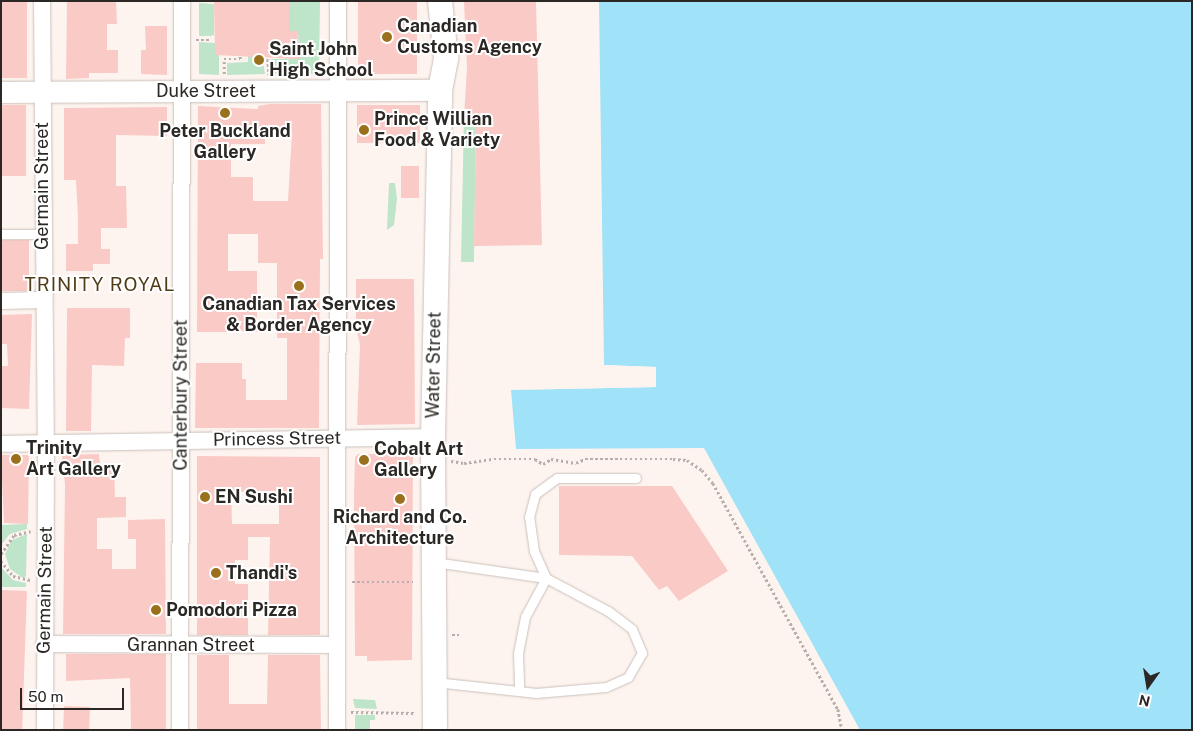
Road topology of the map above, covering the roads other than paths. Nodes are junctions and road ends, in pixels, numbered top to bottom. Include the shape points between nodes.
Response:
1 (42, 1) edge
2 (182, 1) edge
3 (338, 1) edge
4 (438, 1) edge
5 (338, 90) junction
6 (440, 90) junction
7 (42, 91) junction
8 (1, 92) edge
9 (182, 92) junction
10 (1, 234) edge
11 (43, 234) junction
12 (43, 300) junction
13 (1, 301) edge
14 (433, 437) junction
15 (336, 438) junction
16 (181, 441) junction
17 (46, 443) junction
18 (1, 444) edge
19 (636, 478) dead end
20 (434, 562) junction
21 (546, 578) junction
22 (44, 644) junction
23 (180, 645) junction
24 (337, 645) junction
25 (435, 682) junction
26 (519, 691) junction
27 (45, 730) edge
28 (180, 730) edge
29 (337, 730) edge
30 (435, 730) edge

1 - 7 street, Germain Street
2 - 9 street, Canterbury Street
3 - 5 street
4 - 6 main road, Water Street via 446,58
5 - 6 street, Duke Street
5 - 9 street, Duke Street
5 - 15 street
6 - 14 main road, Water Street
7 - 8 street, Duke Street
7 - 9 street, Duke Street
7 - 11 street, Germain Street
9 - 16 street, Canterbury Street
10 - 11 lane
11 - 12 street, Germain Street
12 - 13 street
12 - 17 street, Germain Street
14 - 15 street, Princess Street
14 - 20 main road, Water Street
15 - 16 street, Princess Street
15 - 24 street
16 - 17 street, Princess Street
16 - 23 street, Canterbury Street
17 - 18 street, Princess Street
17 - 22 street, Germain Street
19 - 21 lane via 557,478 535,494 529,517 534,551
20 - 21 lane
20 - 25 main road, Water Street
21 - 26 lane via 525,617 518,654
21 - 26 lane via 608,610 632,629 642,653 628,677 606,688
22 - 23 street, Grannan Street
22 - 27 street, Germain Street
23 - 24 street, Grannan Street
23 - 28 street, Canterbury Street
24 - 29 street
25 - 26 lane
25 - 30 main road, Water Street

